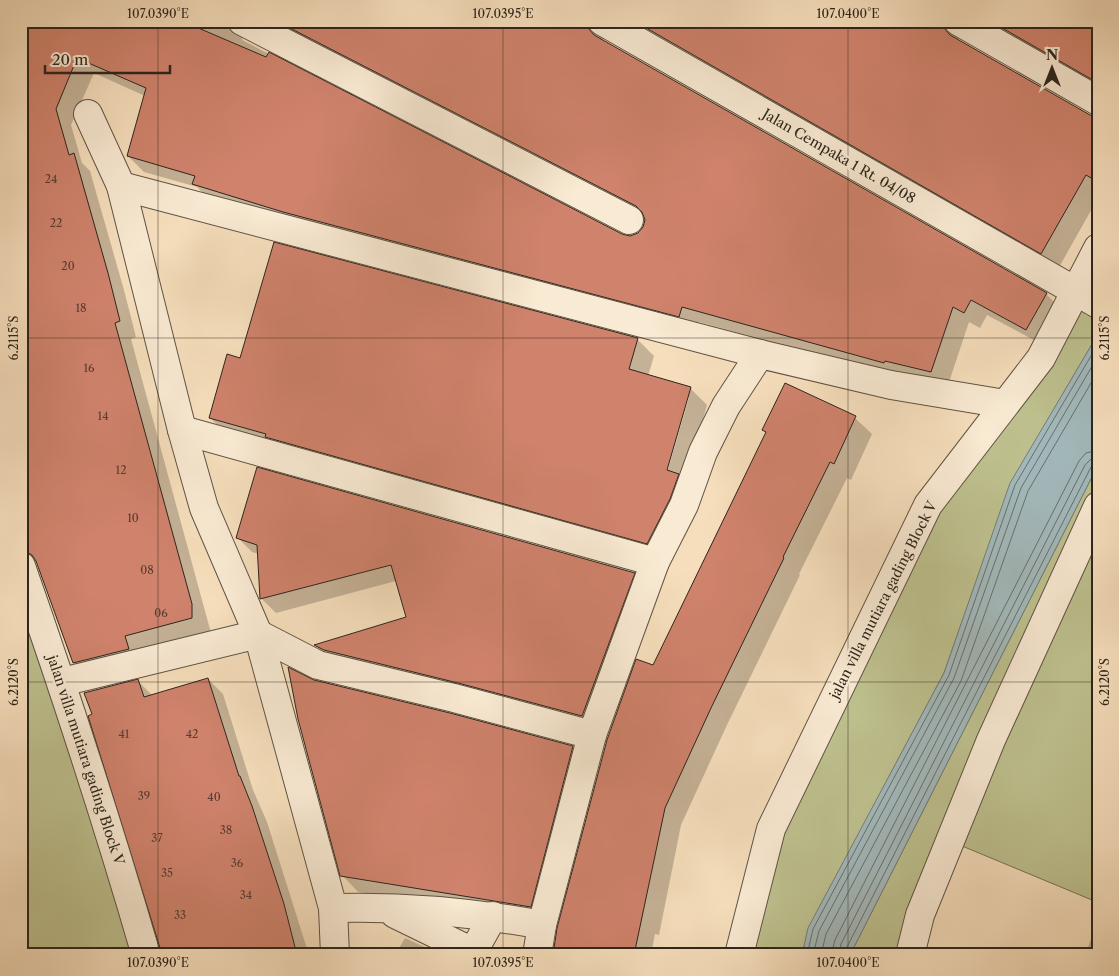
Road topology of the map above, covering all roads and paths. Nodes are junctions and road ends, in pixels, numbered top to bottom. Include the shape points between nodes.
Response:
1 (242, 21) edge
2 (602, 21) edge
3 (958, 21) edge
4 (1098, 101) edge
5 (88, 114) dead end
6 (121, 186) junction
7 (628, 220) dead end
8 (1098, 248) edge
9 (1087, 297) edge
10 (760, 354) junction
11 (1005, 404) junction
12 (182, 430) junction
13 (1098, 506) edge
14 (655, 562) junction
15 (21, 566) edge
16 (258, 634) junction
17 (62, 682) junction
18 (592, 736) junction
19 (380, 907) junction
20 (334, 908) junction
21 (493, 916) junction
22 (542, 925) junction
23 (146, 955) edge
24 (336, 955) edge
25 (537, 955) edge
26 (739, 955) edge
27 (910, 955) edge

1 - 7 street
2 - 9 street, Jalan Cempaka 1 Rt. 04/08
3 - 4 street
5 - 6 street
6 - 10 street
6 - 12 street
8 - 9 street, jalan villa mutiara gading Block V
9 - 11 street, jalan villa mutiara gading Block V
10 - 11 street via 890,386
10 - 14 street via 726,406 707,444 684,505
11 - 26 street, jalan villa mutiara gading Block V via 928,505 881,601 771,829
12 - 14 street
12 - 16 street via 204,508
13 - 27 street via 990,740 920,915
14 - 18 street
15 - 17 street, jalan villa mutiara gading Block V
16 - 17 street
16 - 18 street via 318,665
16 - 20 street
17 - 23 street, jalan villa mutiara gading Block V
18 - 22 street
19 - 20 street
19 - 21 street
19 - 21 street via 473,952
20 - 24 street
21 - 22 street
22 - 25 street

